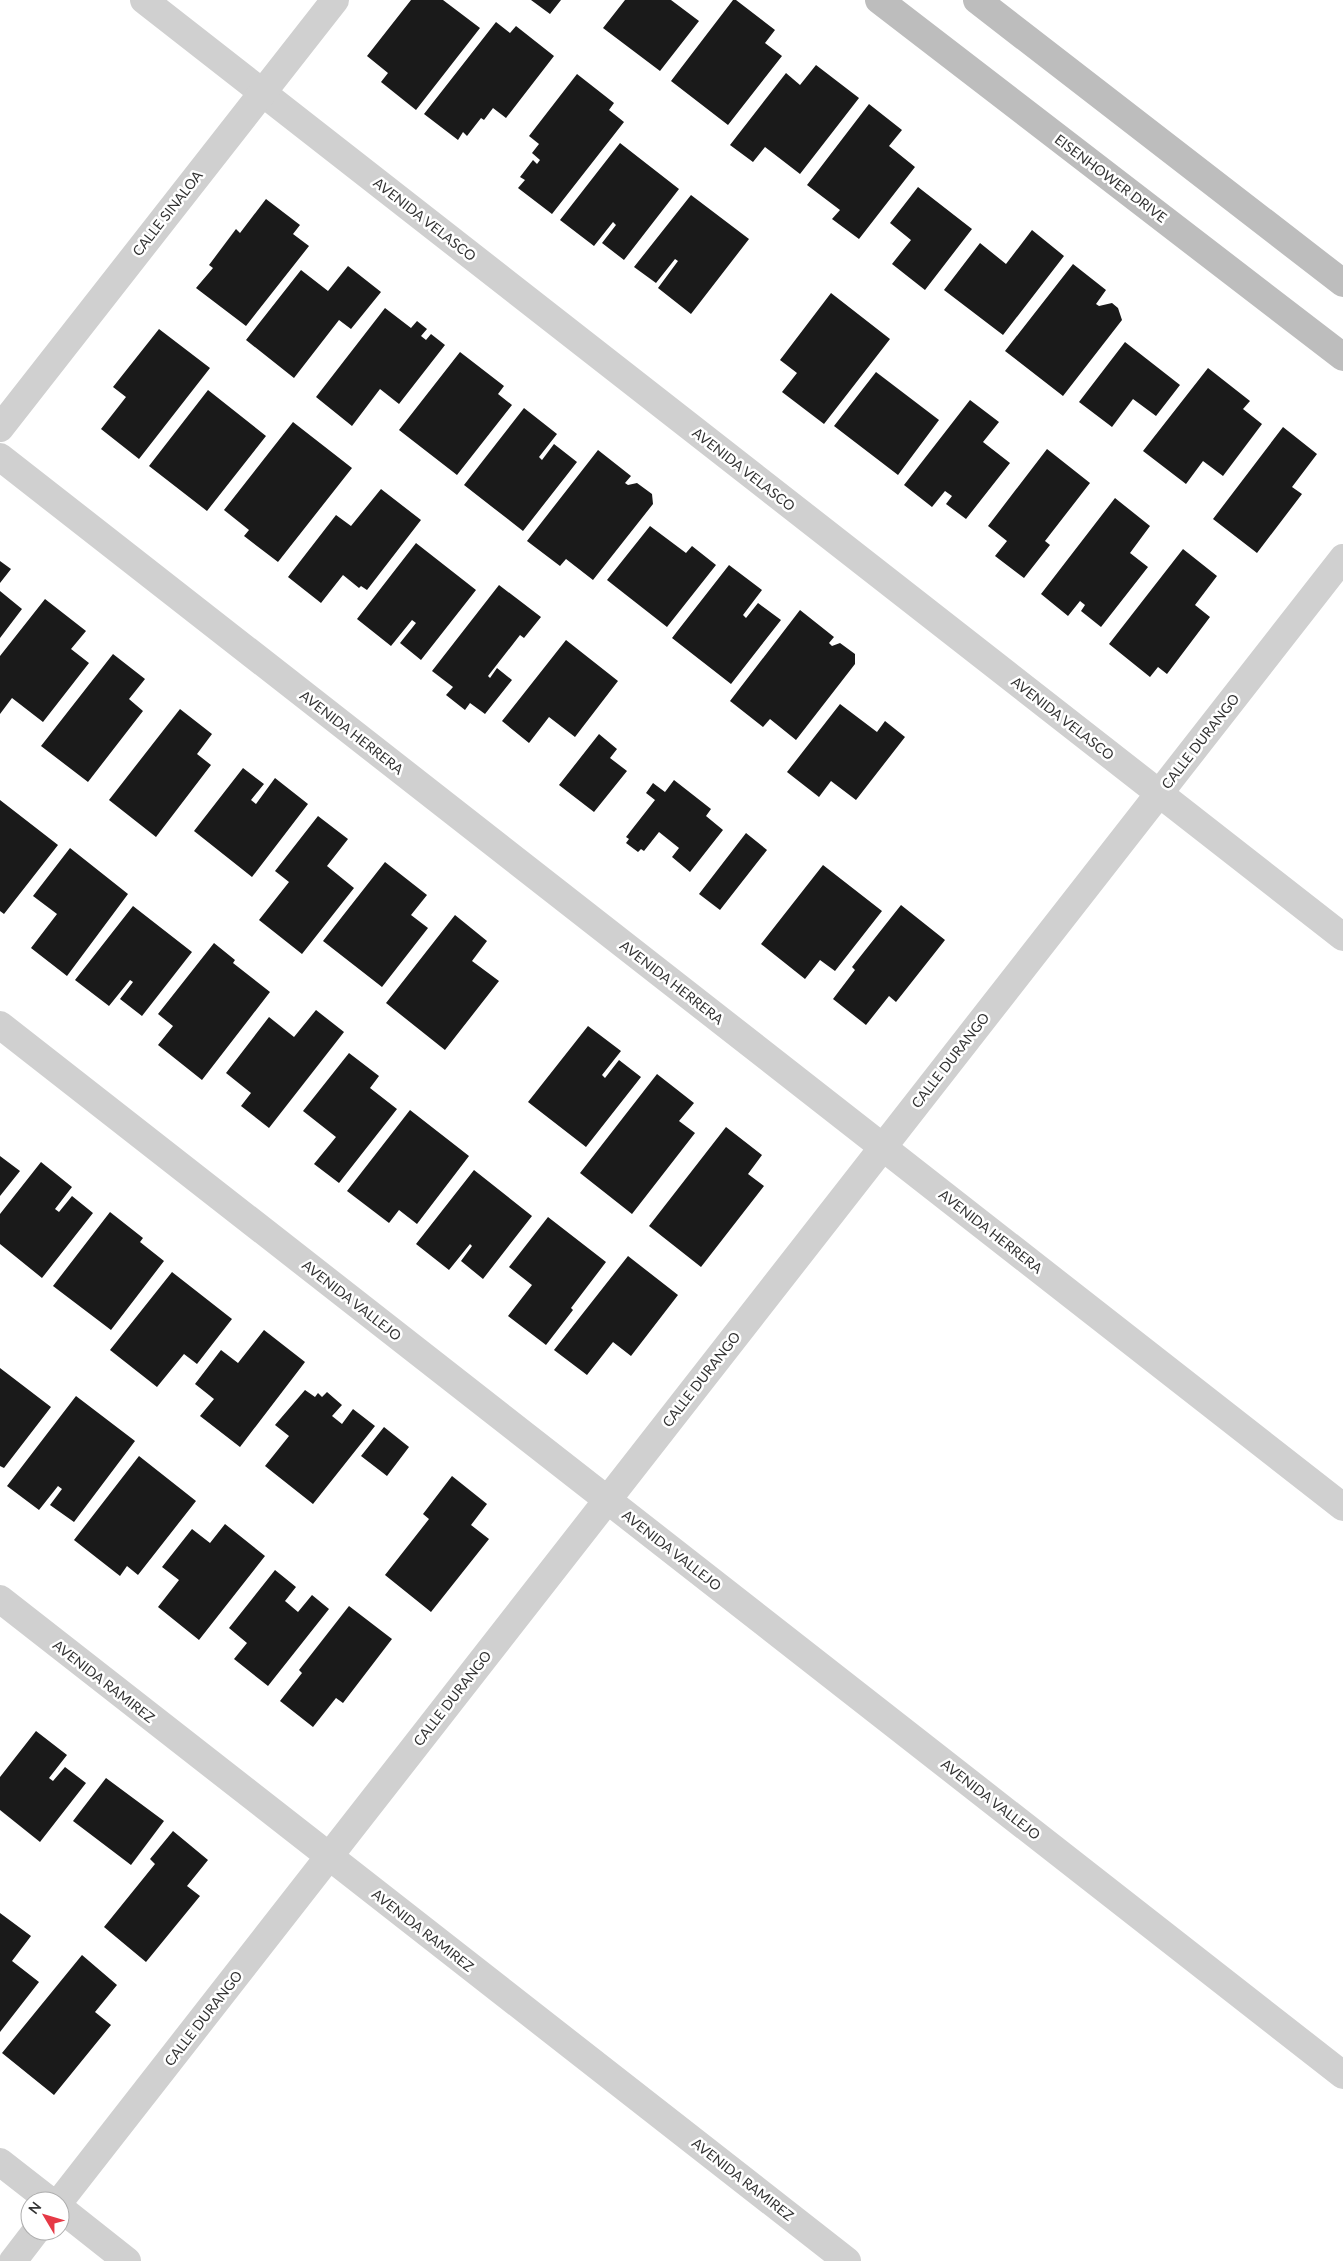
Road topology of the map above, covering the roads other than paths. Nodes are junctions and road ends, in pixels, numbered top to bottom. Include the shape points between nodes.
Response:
1 (144, 0) edge
2 (335, 0) edge
3 (879, 0) edge
4 (977, 0) edge
5 (262, 92) junction
6 (1343, 283) edge
7 (1343, 357) edge
8 (0, 428) edge
9 (0, 457) edge
10 (1343, 558) edge
11 (1159, 793) junction
12 (1343, 937) edge
13 (0, 1025) edge
14 (883, 1147) junction
15 (607, 1499) junction
16 (1343, 1506) edge
17 (0, 1599) edge
18 (328, 1856) junction
19 (1343, 2075) edge
20 (0, 2162) edge
21 (37, 2191) edge
22 (68, 2191) edge
23 (70, 2216) edge
24 (28, 2241) edge
25 (13, 2261) edge
26 (127, 2261) edge
27 (847, 2261) edge

1 - 5 street, AVENIDA VELASCO
2 - 5 street, CALLE SINALOA
3 - 7 main road, EISENHOWER DRIVE
4 - 6 main road
5 - 8 street, CALLE SINALOA
5 - 11 street, AVENIDA VELASCO
9 - 14 street, AVENIDA HERRERA
10 - 11 street, CALLE DURANGO
11 - 12 street, AVENIDA VELASCO
11 - 14 street, CALLE DURANGO
13 - 15 street, AVENIDA VALLEJO
14 - 15 street, CALLE DURANGO
14 - 16 street, AVENIDA HERRERA
15 - 18 street, CALLE DURANGO
15 - 19 street, AVENIDA VALLEJO
17 - 18 street, AVENIDA RAMIREZ
18 - 22 street, CALLE DURANGO
18 - 27 street, AVENIDA RAMIREZ
20 - 21 street
23 - 26 street
24 - 25 street

